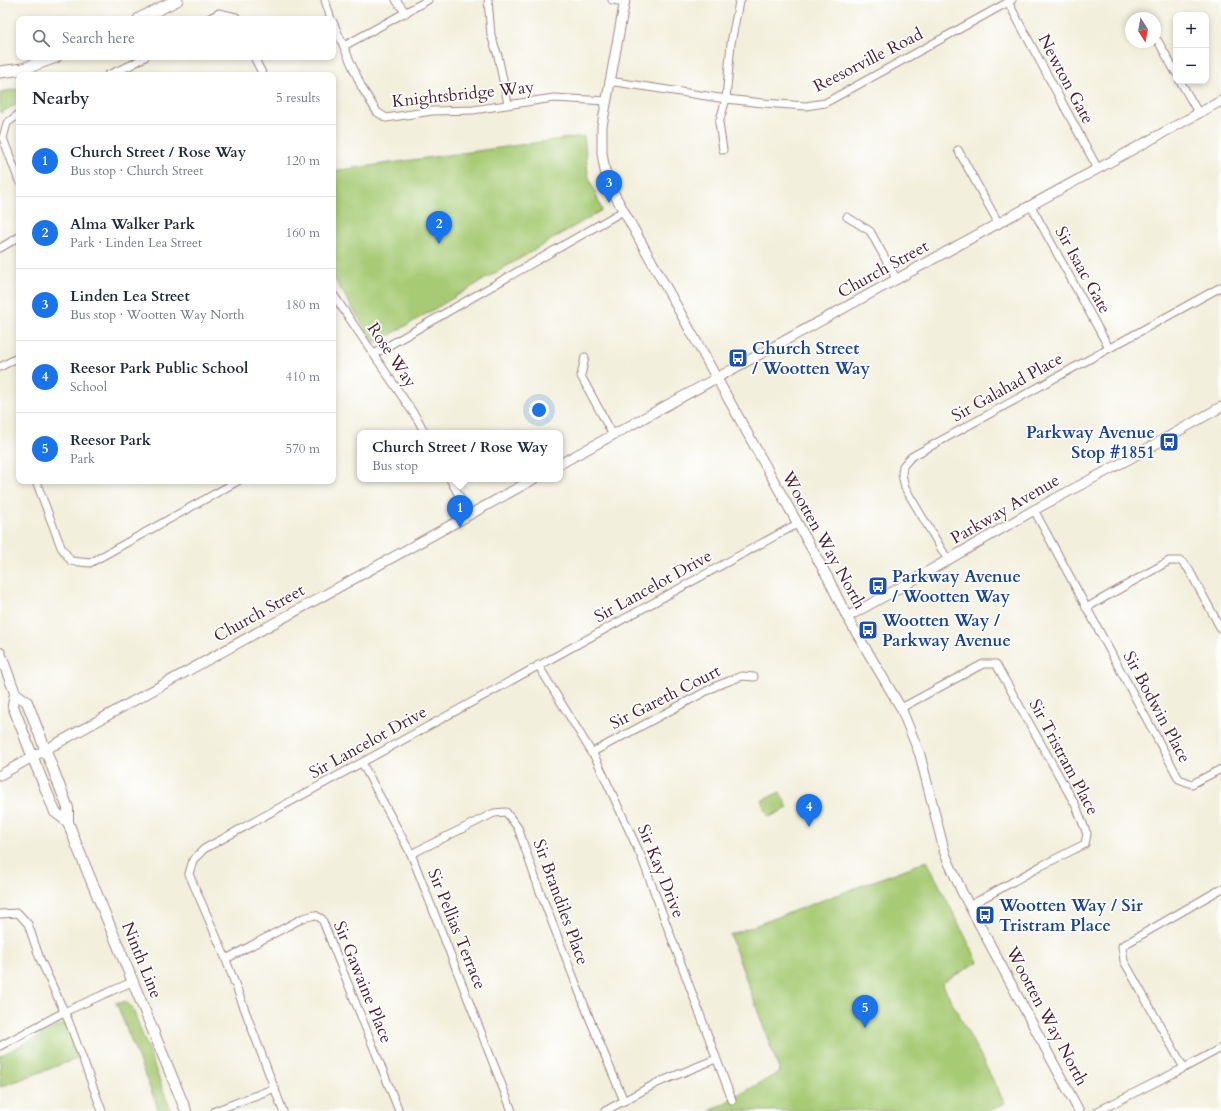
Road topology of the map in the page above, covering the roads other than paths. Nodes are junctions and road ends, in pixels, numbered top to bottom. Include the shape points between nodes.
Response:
1 (177, 0) edge
2 (325, 0) edge
3 (396, 0) edge
4 (428, 0) edge
5 (488, 0) edge
6 (612, 0) edge
7 (741, 0) edge
8 (624, 1) edge
9 (1010, 1) edge
10 (406, 13) junction
11 (145, 16) edge
12 (214, 16) edge
13 (232, 16) edge
14 (330, 16) edge
15 (336, 29) edge
16 (344, 46) junction
17 (1161, 46) edge
18 (48, 60) edge
19 (140, 60) edge
20 (255, 60) edge
21 (1173, 68) edge
22 (0, 72) edge
23 (115, 72) edge
24 (261, 72) edge
25 (609, 81) junction
26 (1182, 84) edge
27 (726, 99) junction
28 (606, 101) junction
29 (1221, 101) edge
30 (508, 104) junction
31 (1199, 114) junction
32 (16, 116) edge
33 (723, 150) dead end
34 (958, 150) dead end
35 (1098, 169) junction
36 (16, 173) edge
37 (1031, 206) junction
38 (623, 211) junction
39 (847, 217) dead end
40 (999, 224) junction
41 (16, 240) edge
42 (0, 248) edge
43 (896, 280) junction
44 (1221, 287) edge
45 (336, 298) edge
46 (1108, 348) junction
47 (374, 354) junction
48 (585, 357) dead end
49 (16, 359) edge
50 (0, 367) edge
51 (716, 379) junction
52 (1221, 407) edge
53 (423, 430) edge
54 (613, 435) junction
55 (563, 462) edge
56 (452, 482) edge
57 (529, 482) edge
58 (37, 484) edge
59 (233, 484) edge
60 (1034, 510) junction
61 (470, 514) junction
62 (797, 524) junction
63 (948, 560) junction
64 (1086, 608) junction
65 (847, 617) junction
66 (1221, 629) edge
67 (0, 653) edge
68 (538, 665) junction
69 (754, 677) dead end
70 (15, 693) junction
71 (901, 708) junction
72 (46, 751) junction
73 (591, 753) junction
74 (33, 758) junction
75 (362, 763) junction
76 (1221, 768) edge
77 (0, 775) edge
78 (68, 822) junction
79 (411, 854) junction
80 (1221, 889) edge
81 (969, 906) junction
82 (0, 914) edge
83 (226, 958) junction
84 (134, 981) junction
85 (64, 1012) junction
86 (0, 1046) edge
87 (1221, 1048) edge
88 (716, 1059) junction
89 (1184, 1068) junction
90 (274, 1088) junction
91 (732, 1100) dead end
92 (624, 1101) junction
93 (102, 1111) edge
94 (186, 1111) edge
95 (215, 1111) edge
96 (283, 1111) edge
97 (399, 1111) edge
98 (512, 1111) edge
99 (605, 1111) edge
100 (1080, 1111) edge
101 (1098, 1111) edge

1 - 11 main road
2 - 14 street
3 - 10 street
4 - 10 street
5 - 30 street via 491,35
6 - 8 street
7 - 27 street via 731,43
8 - 25 street, Wootten Way North
9 - 27 street, Reesorville Road via 824,103 806,106
9 - 35 street, Newton Gate
10 - 16 street
12 - 13 street via 219,13
15 - 16 street, Knightsbridge Way
16 - 30 street, Knightsbridge Way via 362,88 377,112 386,118
17 - 21 street
18 - 22 main road via 23,69
19 - 23 street
20 - 24 street
25 - 27 street, Reesorville Road
25 - 28 street, Wootten Way North
26 - 31 street
27 - 33 street via 719,123
28 - 30 street, Knightsbridge Way via 554,98
28 - 38 street, Wootten Way North via 602,126 602,153 605,171
29 - 31 street, Church Street
31 - 35 street, Church Street
32 - 36 street via 7,123 3,138
34 - 40 street
35 - 37 street, Church Street
37 - 40 street, Church Street
37 - 46 street, Sir Isaac Gate
38 - 47 street
38 - 51 street, Wootten Way North
39 - 43 street via 870,231
40 - 43 street, Church Street
41 - 42 street
43 - 51 street, Church Street
44 - 46 street, Sir Galahad Place
45 - 47 street, Rose Way
46 - 63 street, Sir Galahad Place via 911,457 903,466 905,488
47 - 53 street, Rose Way
48 - 54 street via 581,376
49 - 50 street
51 - 54 street, Church Street
51 - 62 street, Wootten Way North
52 - 60 street, Parkway Avenue
54 - 55 street, Church Street
56 - 61 street
57 - 61 street, Church Street
58 - 59 street via 61,547 71,561 90,563
60 - 63 street, Parkway Avenue
60 - 64 street, Sir Bodwin Place
61 - 72 street, Church Street
62 - 65 street, Wootten Way North
62 - 68 street, Sir Lancelot Drive
63 - 65 street, Parkway Avenue
64 - 66 street via 1169,561 1181,561 1188,568
64 - 76 street, Sir Bodwin Place via 1179,778 1192,784
65 - 71 street, Wootten Way North
67 - 70 main road, Ninth Line
68 - 73 street, Sir Kay Drive
68 - 75 street, Sir Lancelot Drive
69 - 73 street, Sir Gareth Court via 742,676 716,686
70 - 72 main road, Ninth Line via 27,702
70 - 74 main road, Ninth Line via 13,706
71 - 81 street, Wootten Way North via 920,755 945,854
71 - 81 street, Sir Tristram Place via 983,664 996,664 1076,806 1087,834 1085,844
72 - 74 street, Church Street
72 - 78 main road, Ninth Line via 68,808
73 - 88 street, Sir Kay Drive via 641,856
74 - 77 street, Church Street
74 - 78 main road, Ninth Line via 55,812
75 - 79 street, Sir Pellias Terrace
75 - 83 street, Sir Lancelot Drive via 204,849 193,860 190,874
78 - 84 main road, Ninth Line
79 - 92 street, Sir Brandiles Place via 494,813 506,812 518,828 564,954
79 - 98 street, Sir Pellias Terrace
80 - 89 street via 1122,946 1124,962
81 - 100 street, Wootten Way North
82 - 85 street via 18,913 28,924 40,959
83 - 90 street, Sir Lancelot Drive
83 - 97 street, Sir Gawaine Place via 303,918 315,915 322,919
84 - 85 street
84 - 94 main road, Ninth Line
85 - 86 street
85 - 93 street
87 - 89 street
88 - 91 street, Sir Kay Drive
88 - 92 street via 658,1083
89 - 101 street
90 - 95 street
90 - 96 street, Sir Lancelot Drive
92 - 99 street

